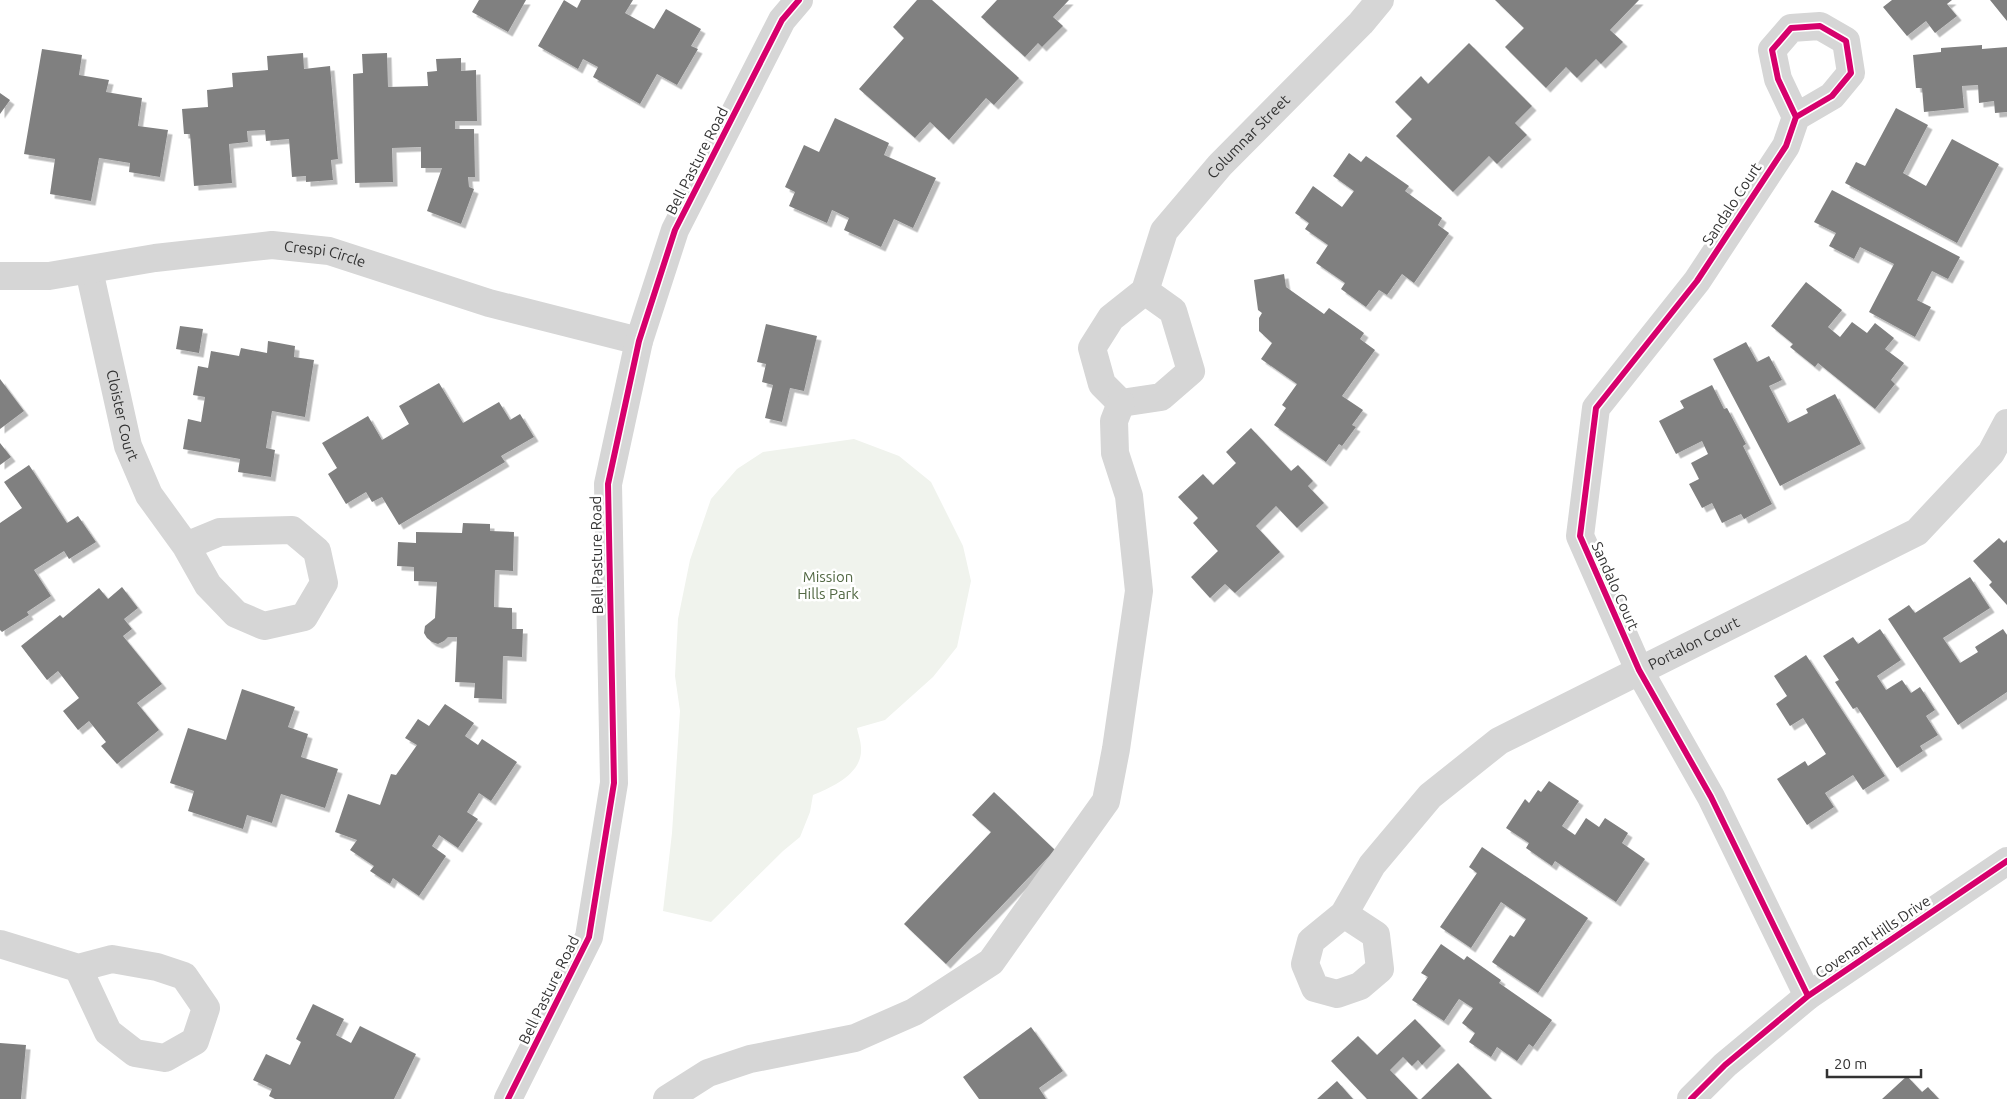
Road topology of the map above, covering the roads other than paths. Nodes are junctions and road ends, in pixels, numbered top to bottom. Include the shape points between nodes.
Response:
1 (799, 0) edge
2 (1380, 0) edge
3 (1796, 117) dead end
4 (89, 270) junction
5 (0, 276) edge
6 (1145, 291) junction
7 (639, 341) junction
8 (1121, 403) junction
9 (2007, 423) edge
10 (186, 546) junction
11 (1639, 670) junction
12 (2007, 862) edge
13 (1344, 914) dead end
14 (0, 944) edge
15 (78, 968) junction
16 (1808, 996) junction
17 (508, 1099) edge
18 (667, 1099) edge
19 (1691, 1099) edge

1 - 7 street, Bell Pasture Road via 782,20 675,230
2 - 6 street, Columnar Street via 1220,165 1164,232
3 - 11 street, Sandalo Court via 1786,146 1697,281 1596,408 1580,536
4 - 5 street, Crespi Circle via 49,276
4 - 7 street, Crespi Circle via 155,258 272,245 329,251 489,303
4 - 10 street, Cloister Court via 128,446 149,495
6 - 8 street via 1111,318 1092,348 1102,384
6 - 8 street via 1173,310 1190,371 1161,397
7 - 17 street, Bell Pasture Road via 608,484 614,783 590,937
8 - 18 street via 1114,421 1115,453 1129,496 1139,591 1106,801 991,962 914,1012 855,1038 750,1059 708,1073
9 - 11 street, Portalon Court via 1992,453 1917,532
10 - 10 street, Cloister Court via 220,532 292,530 317,551 324,583 304,617 264,626 236,614 208,585
11 - 13 street, Portalon Court via 1499,741 1430,796 1372,865
11 - 16 street, Sandalo Court via 1711,797
12 - 16 street, Covenant Hills Drive
14 - 15 street
15 - 15 street via 112,959 157,967 184,976 206,1008 195,1041 165,1058 134,1053 108,1032
16 - 19 street, Covenant Hills Drive via 1725,1065

